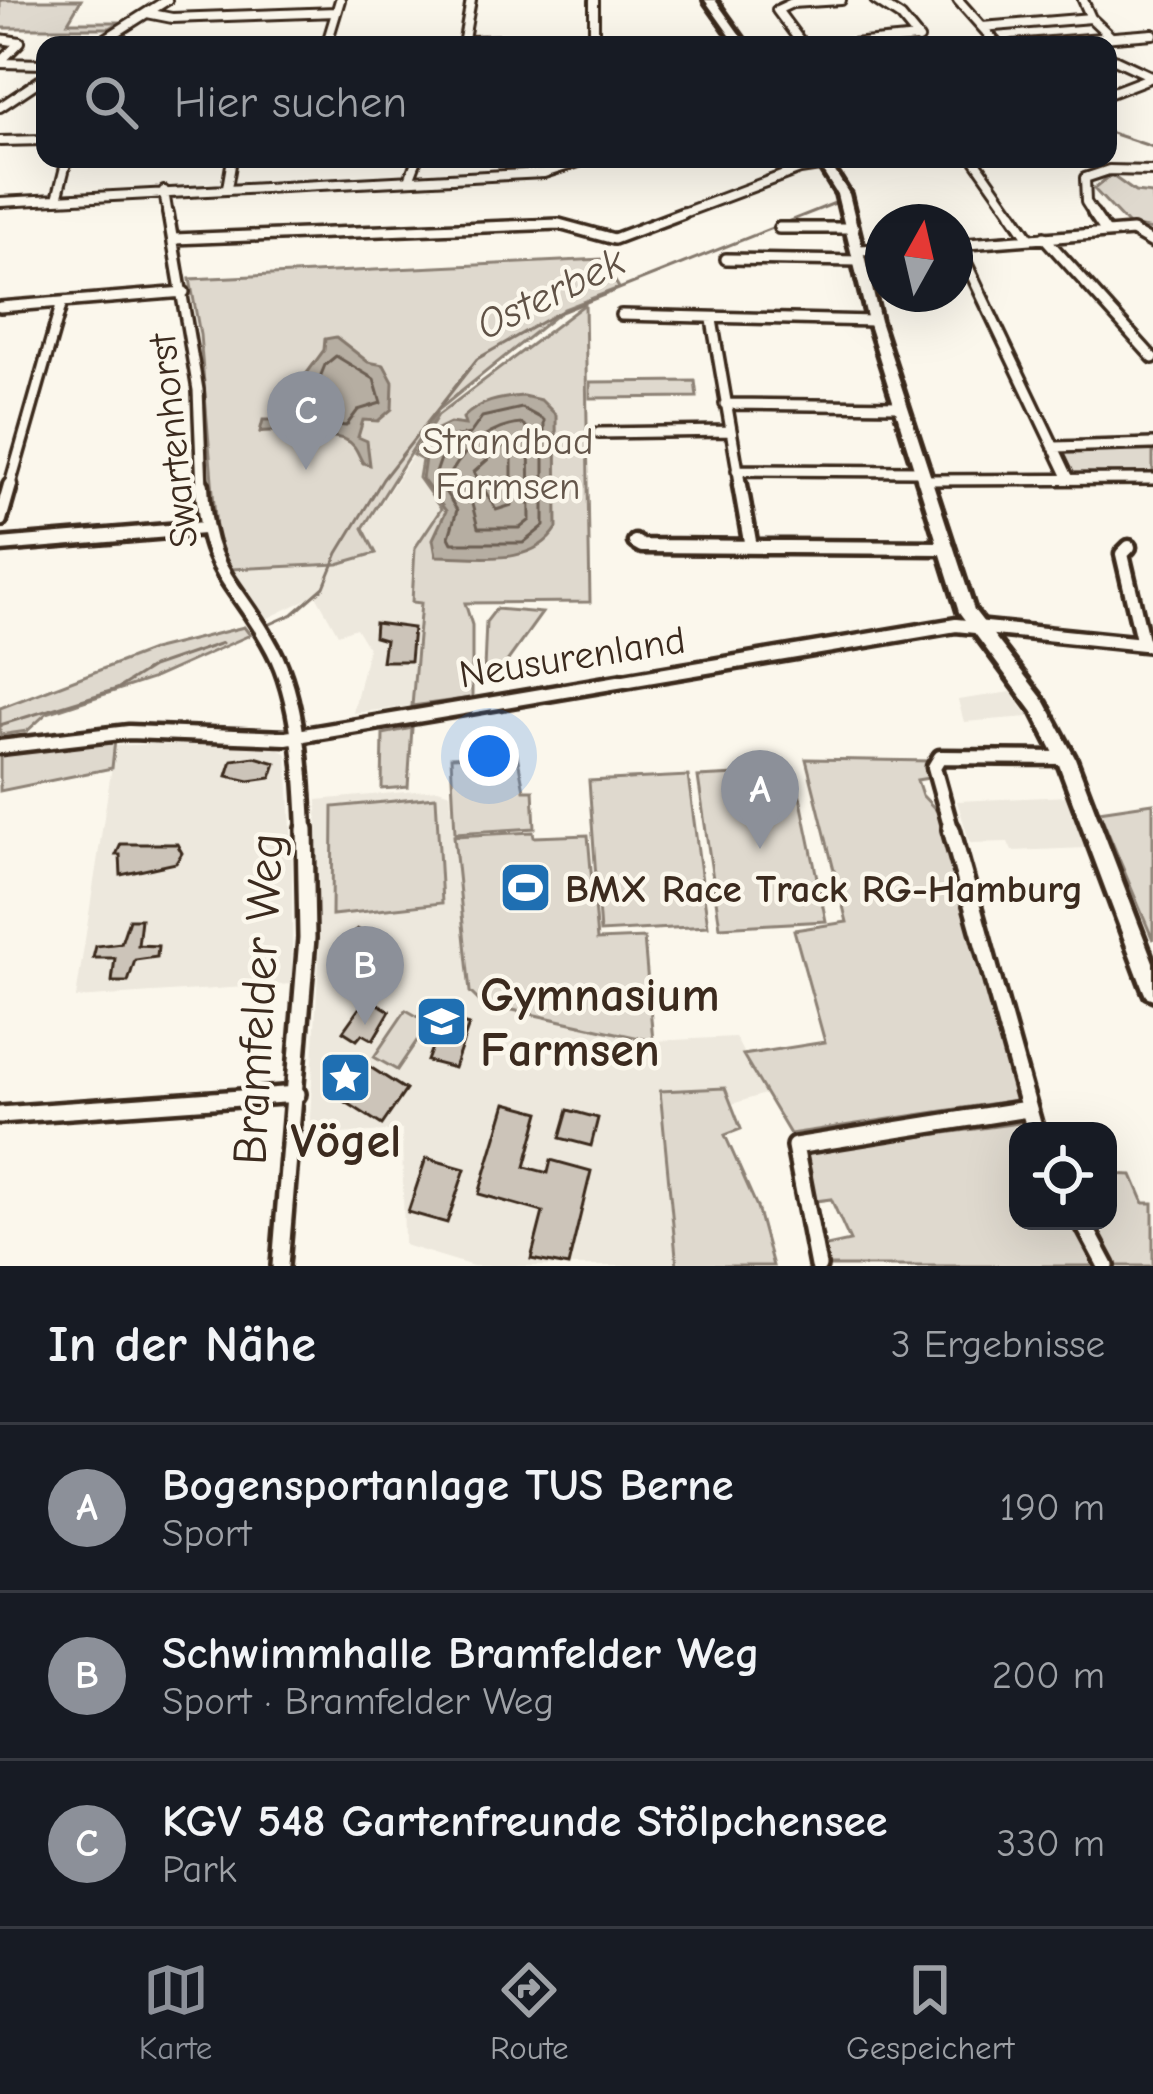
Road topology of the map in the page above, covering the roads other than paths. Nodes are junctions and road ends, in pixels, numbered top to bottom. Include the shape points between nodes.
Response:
1 (166, 0) edge
2 (340, 0) edge
3 (471, 0) edge
4 (594, 0) edge
5 (710, 0) edge
6 (841, 0) edge
7 (875, 0) edge
8 (958, 0) edge
9 (1083, 0) edge
10 (336, 12) junction
11 (146, 13) junction
12 (1091, 18) junction
13 (982, 27) junction
14 (1153, 34) edge
15 (110, 36) edge
16 (329, 36) edge
17 (465, 36) edge
18 (595, 36) edge
19 (736, 36) edge
20 (793, 36) edge
21 (915, 36) edge
22 (990, 36) edge
23 (1109, 36) edge
24 (1117, 37) edge
25 (0, 40) edge
26 (1117, 60) edge
27 (0, 62) edge
28 (36, 64) edge
29 (1153, 77) edge
30 (36, 83) edge
31 (1117, 91) edge
32 (0, 107) edge
33 (36, 140) edge
34 (0, 141) edge
35 (65, 168) edge
36 (230, 168) edge
37 (414, 168) edge
38 (560, 168) edge
39 (803, 168) edge
40 (828, 168) edge
41 (981, 168) edge
42 (1153, 171) edge
43 (409, 180) junction
44 (227, 188) junction
45 (164, 191) junction
46 (57, 199) junction
47 (0, 202) edge
48 (778, 228) dead end
49 (854, 228) junction
50 (1106, 232) junction
51 (1045, 237) junction
52 (1029, 238) junction
53 (174, 239) junction
54 (973, 243) edge
55 (1153, 243) edge
56 (865, 254) edge
57 (859, 256) junction
58 (726, 259) dead end
59 (973, 279) edge
60 (184, 292) junction
61 (62, 302) junction
62 (0, 307) edge
63 (621, 315) dead end
64 (712, 320) junction
65 (874, 321) junction
66 (1153, 358) edge
67 (725, 404) junction
68 (899, 406) junction
69 (728, 430) junction
70 (599, 433) dead end
71 (1153, 444) edge
72 (1056, 447) junction
73 (737, 470) junction
74 (921, 476) junction
75 (1069, 479) junction
76 (1153, 479) edge
77 (0, 520) edge
78 (204, 528) junction
79 (635, 542) dead end
80 (0, 545) edge
81 (751, 548) junction
82 (945, 548) junction
83 (1122, 549) dead end
84 (976, 626) junction
85 (1148, 645) edge
86 (300, 736) junction
87 (0, 747) edge
88 (1066, 758) junction
89 (1153, 989) edge
90 (297, 1094) junction
91 (1027, 1109) junction
92 (0, 1115) edge
93 (1032, 1122) edge
94 (1087, 1230) edge
95 (280, 1266) edge
96 (818, 1266) edge
97 (1106, 1266) edge

1 - 11 street
2 - 10 street
3 - 17 street
4 - 18 street
5 - 19 main road
6 - 20 street via 777,10
7 - 21 street
8 - 13 street
9 - 12 street
10 - 11 street
10 - 16 street
11 - 15 street
12 - 13 street
12 - 23 street
13 - 22 street
14 - 24 street
25 - 27 street via 20,43
26 - 29 street
27 - 28 street
29 - 31 street
30 - 32 street
33 - 34 street
35 - 46 street
36 - 44 street
37 - 43 street
38 - 43 street
39 - 53 street via 626,237 602,239 559,224
40 - 49 main road
41 - 52 street
42 - 50 street via 1085,178 1086,202
43 - 44 street
44 - 45 street
45 - 46 street
45 - 53 street, Swartenhorst
46 - 47 street
48 - 49 street
49 - 57 main road
50 - 51 street
50 - 55 street via 1139,233
51 - 52 street
51 - 66 street
52 - 54 street
53 - 60 street, Swartenhorst
56 - 57 street
57 - 58 street
57 - 65 main road
59 - 72 street
60 - 61 street
60 - 78 street, Swartenhorst via 202,424
61 - 62 street
61 - 77 street
63 - 64 street
64 - 65 street
64 - 67 street
65 - 68 main road
67 - 68 street
67 - 69 street
68 - 74 main road
69 - 70 street
69 - 73 street
71 - 72 street
72 - 75 street
73 - 74 street
73 - 81 street
74 - 75 street
74 - 82 main road
75 - 76 street
78 - 80 street
78 - 86 street, Swartenhorst via 217,568 274,653
79 - 81 street
81 - 82 street
82 - 84 main road
83 - 85 street
84 - 85 street, Neusurenland
84 - 86 street, Neusurenland
84 - 88 main road via 1039,707
86 - 87 street, Neusurenland via 112,733
86 - 90 street, Bramfelder Weg via 307,914
88 - 89 main road
88 - 91 street via 935,761
90 - 92 street
90 - 95 street, Bramfelder Weg
91 - 93 street
91 - 96 street via 795,1146
94 - 97 street

